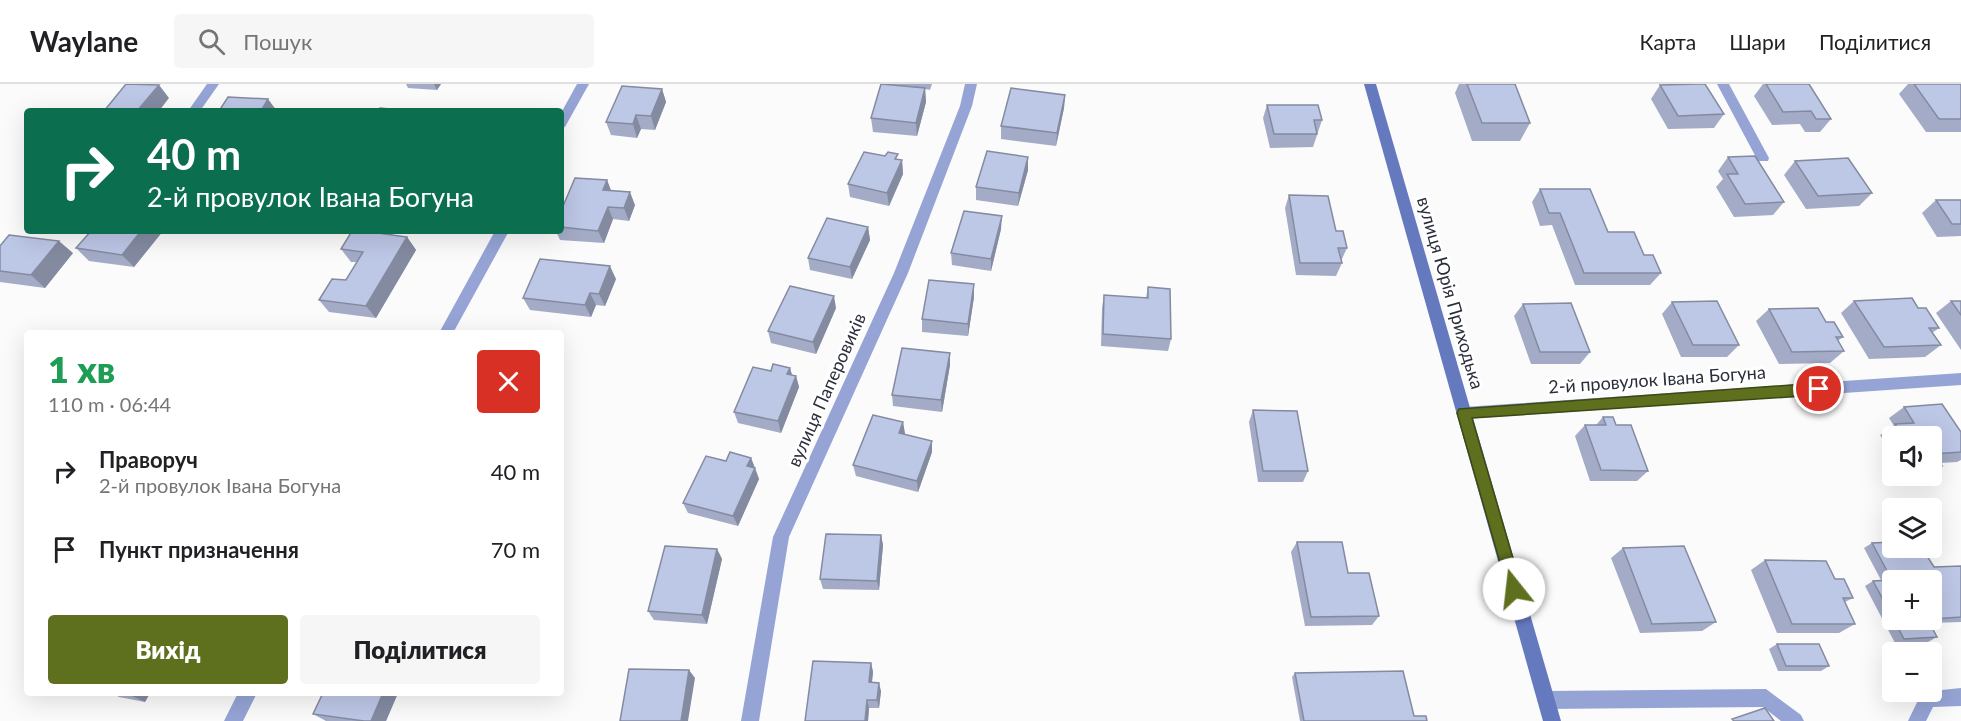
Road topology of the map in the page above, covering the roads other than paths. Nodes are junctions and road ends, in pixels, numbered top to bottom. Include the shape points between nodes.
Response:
1 (213, 84) edge
2 (583, 84) edge
3 (971, 84) edge
4 (1370, 84) edge
5 (1723, 84) edge
6 (196, 108) edge
7 (564, 119) edge
8 (1763, 158) dead end
9 (500, 234) edge
10 (448, 330) edge
11 (1961, 379) edge
12 (1464, 413) junction
13 (246, 696) edge
14 (1961, 697) edge
15 (1546, 700) junction
16 (233, 721) edge
17 (750, 721) edge
18 (1552, 721) edge
19 (1795, 721) edge
20 (1917, 721) edge

1 - 6 street
2 - 7 street
3 - 17 street, вулиця Паперовиків via 901,273 781,537
4 - 12 street, вулиця Юрія Приходька
5 - 8 street
9 - 10 street
11 - 12 street, 2-й провулок Івана Богуна
12 - 15 street, вулиця Юрія Приходька
13 - 16 street
14 - 20 street via 1928,698
15 - 18 street, вулиця Юрія Приходька
15 - 19 street via 1766,698

